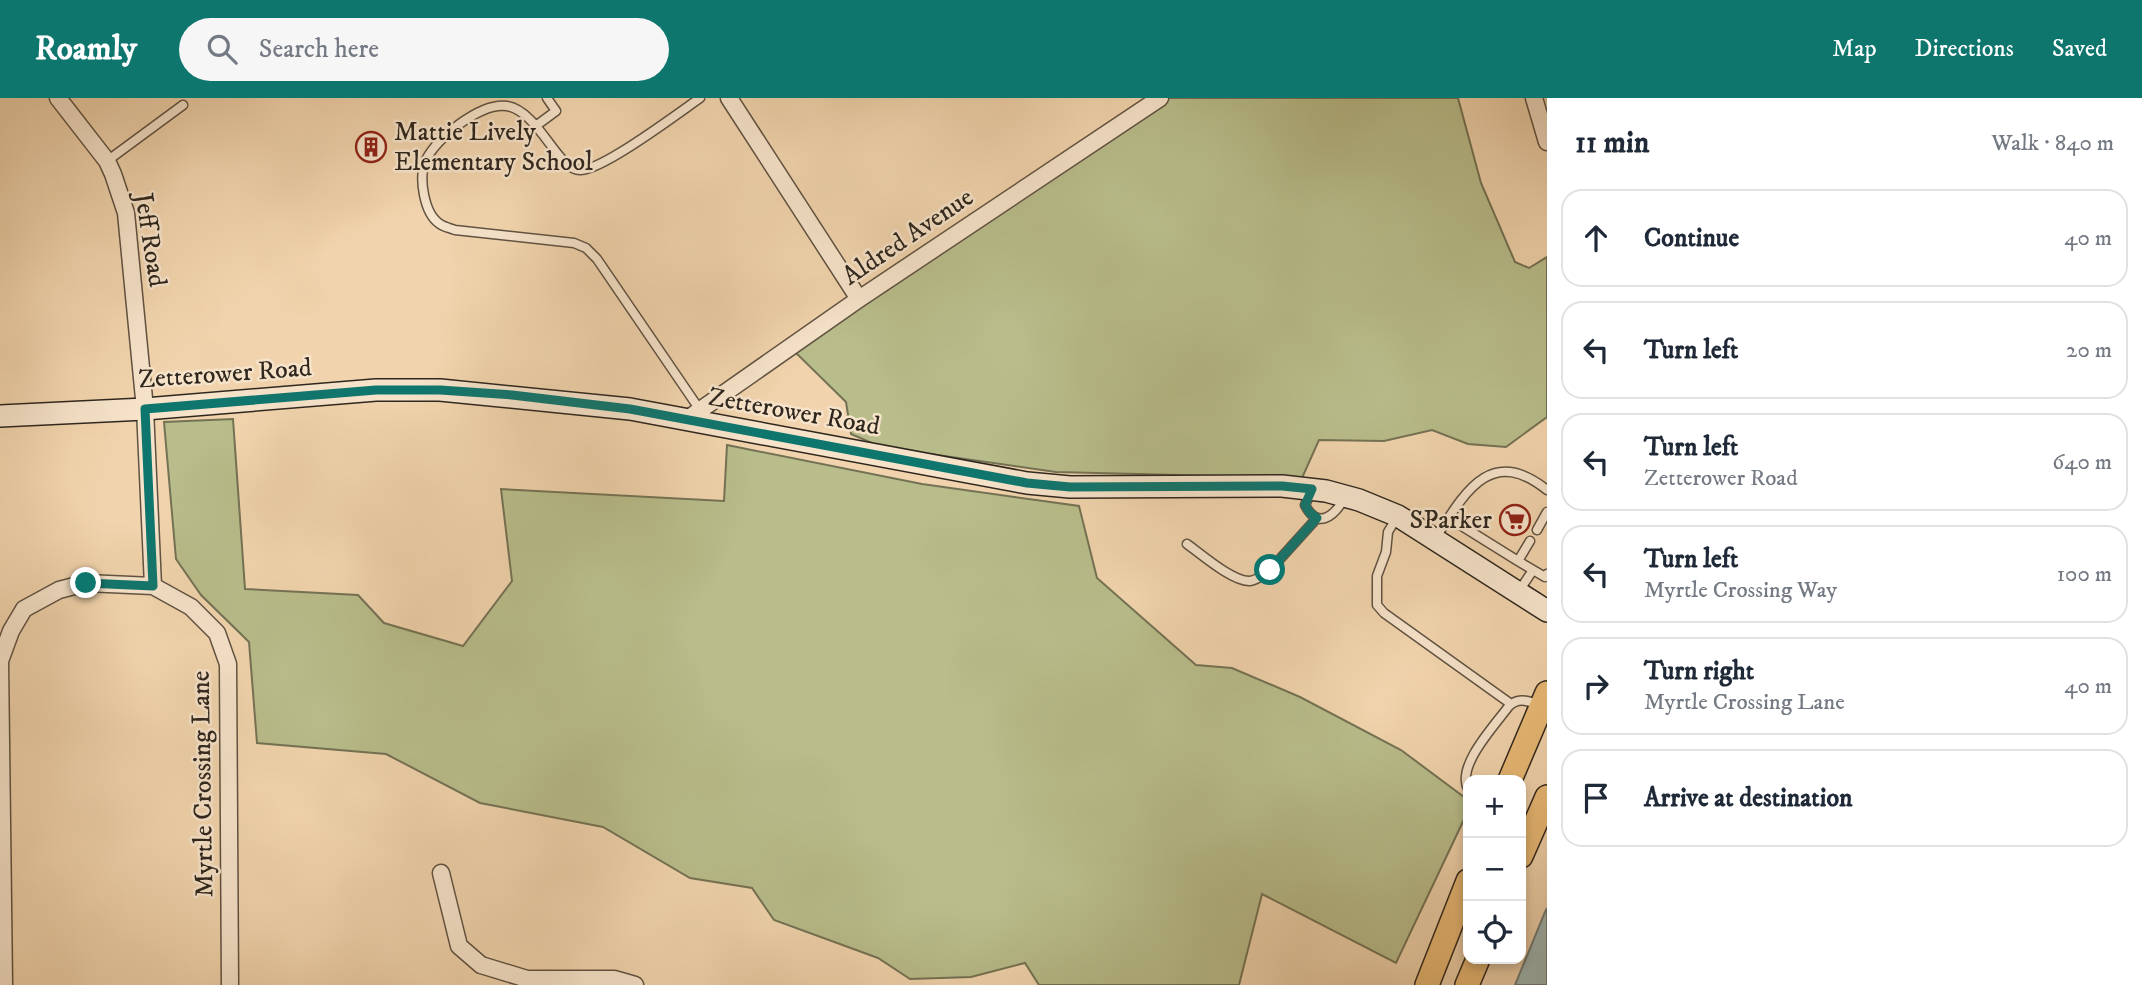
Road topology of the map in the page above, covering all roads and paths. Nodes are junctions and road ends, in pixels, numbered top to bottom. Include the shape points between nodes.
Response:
1 (58, 98) edge
2 (547, 98) edge
3 (700, 98) edge
4 (729, 98) edge
5 (1160, 98) edge
6 (1534, 98) edge
7 (183, 105) dead end
8 (1543, 112) edge
9 (537, 125) junction
10 (1547, 142) edge
11 (107, 161) junction
12 (859, 299) junction
13 (145, 409) junction
14 (693, 415) junction
15 (0, 416) edge
16 (1312, 489) junction
17 (1547, 490) edge
18 (1346, 496) junction
19 (1547, 512) edge
20 (1398, 516) junction
21 (1449, 517) junction
22 (1317, 518) junction
23 (1544, 523) edge
24 (1537, 530) dead end
25 (1435, 539) junction
26 (1530, 541) dead end
27 (1187, 544) dead end
28 (1518, 561) junction
29 (1533, 570) junction
30 (1547, 574) edge
31 (153, 586) junction
32 (1519, 592) junction
33 (1547, 611) edge
34 (1544, 699) edge
35 (1511, 704) junction
36 (1465, 775) edge
37 (1512, 775) edge
38 (1547, 797) edge
39 (1526, 845) edge
40 (441, 873) dead end
41 (1463, 894) edge
42 (1476, 964) edge
43 (4, 985) edge
44 (230, 985) edge
45 (635, 985) edge
46 (1427, 985) edge
47 (1467, 985) edge

1 - 11 street, Jeff Road
2 - 9 lane via 556,111
3 - 9 lane via 600,165 579,171 567,166
4 - 12 street
5 - 12 street, Aldred Avenue
6 - 8 street
7 - 11 lane
8 - 10 street
9 - 14 lane via 506,106 478,111 437,142 424,162 424,202 438,223 455,230 586,248
11 - 13 street, Jeff Road via 126,213
12 - 14 street, Aldred Avenue
13 - 14 street, Zetterower Road via 376,390 440,390
13 - 15 street, Zetterower Road
13 - 31 street, Jeff Road
14 - 16 street, Zetterower Road via 1027,483
16 - 18 street, Zetterower Road
16 - 22 lane via 1305,505
17 - 21 lane via 1524,474 1502,470 1485,475
18 - 20 street, Zetterower Road
18 - 22 lane via 1331,516
19 - 23 lane
20 - 25 street, Zetterower Road
20 - 35 lane via 1388,531 1377,576 1377,605
21 - 25 lane
21 - 28 lane
22 - 27 lane via 1270,570 1250,581 1232,575
23 - 24 lane
25 - 32 street, Zetterower Road
26 - 28 lane
28 - 29 lane
29 - 30 lane
29 - 32 lane
31 - 43 street, Myrtle Crossing Lane via 86,583 58,590 24,608 11,631 0,661
31 - 44 street, Myrtle Crossing Lane via 191,607 217,633 228,664
32 - 33 street, Zetterower Road
34 - 35 lane
34 - 37 main road
35 - 36 lane
38 - 39 main road
40 - 45 street via 459,946 481,965 527,979 614,979
41 - 46 main road
42 - 47 main road

